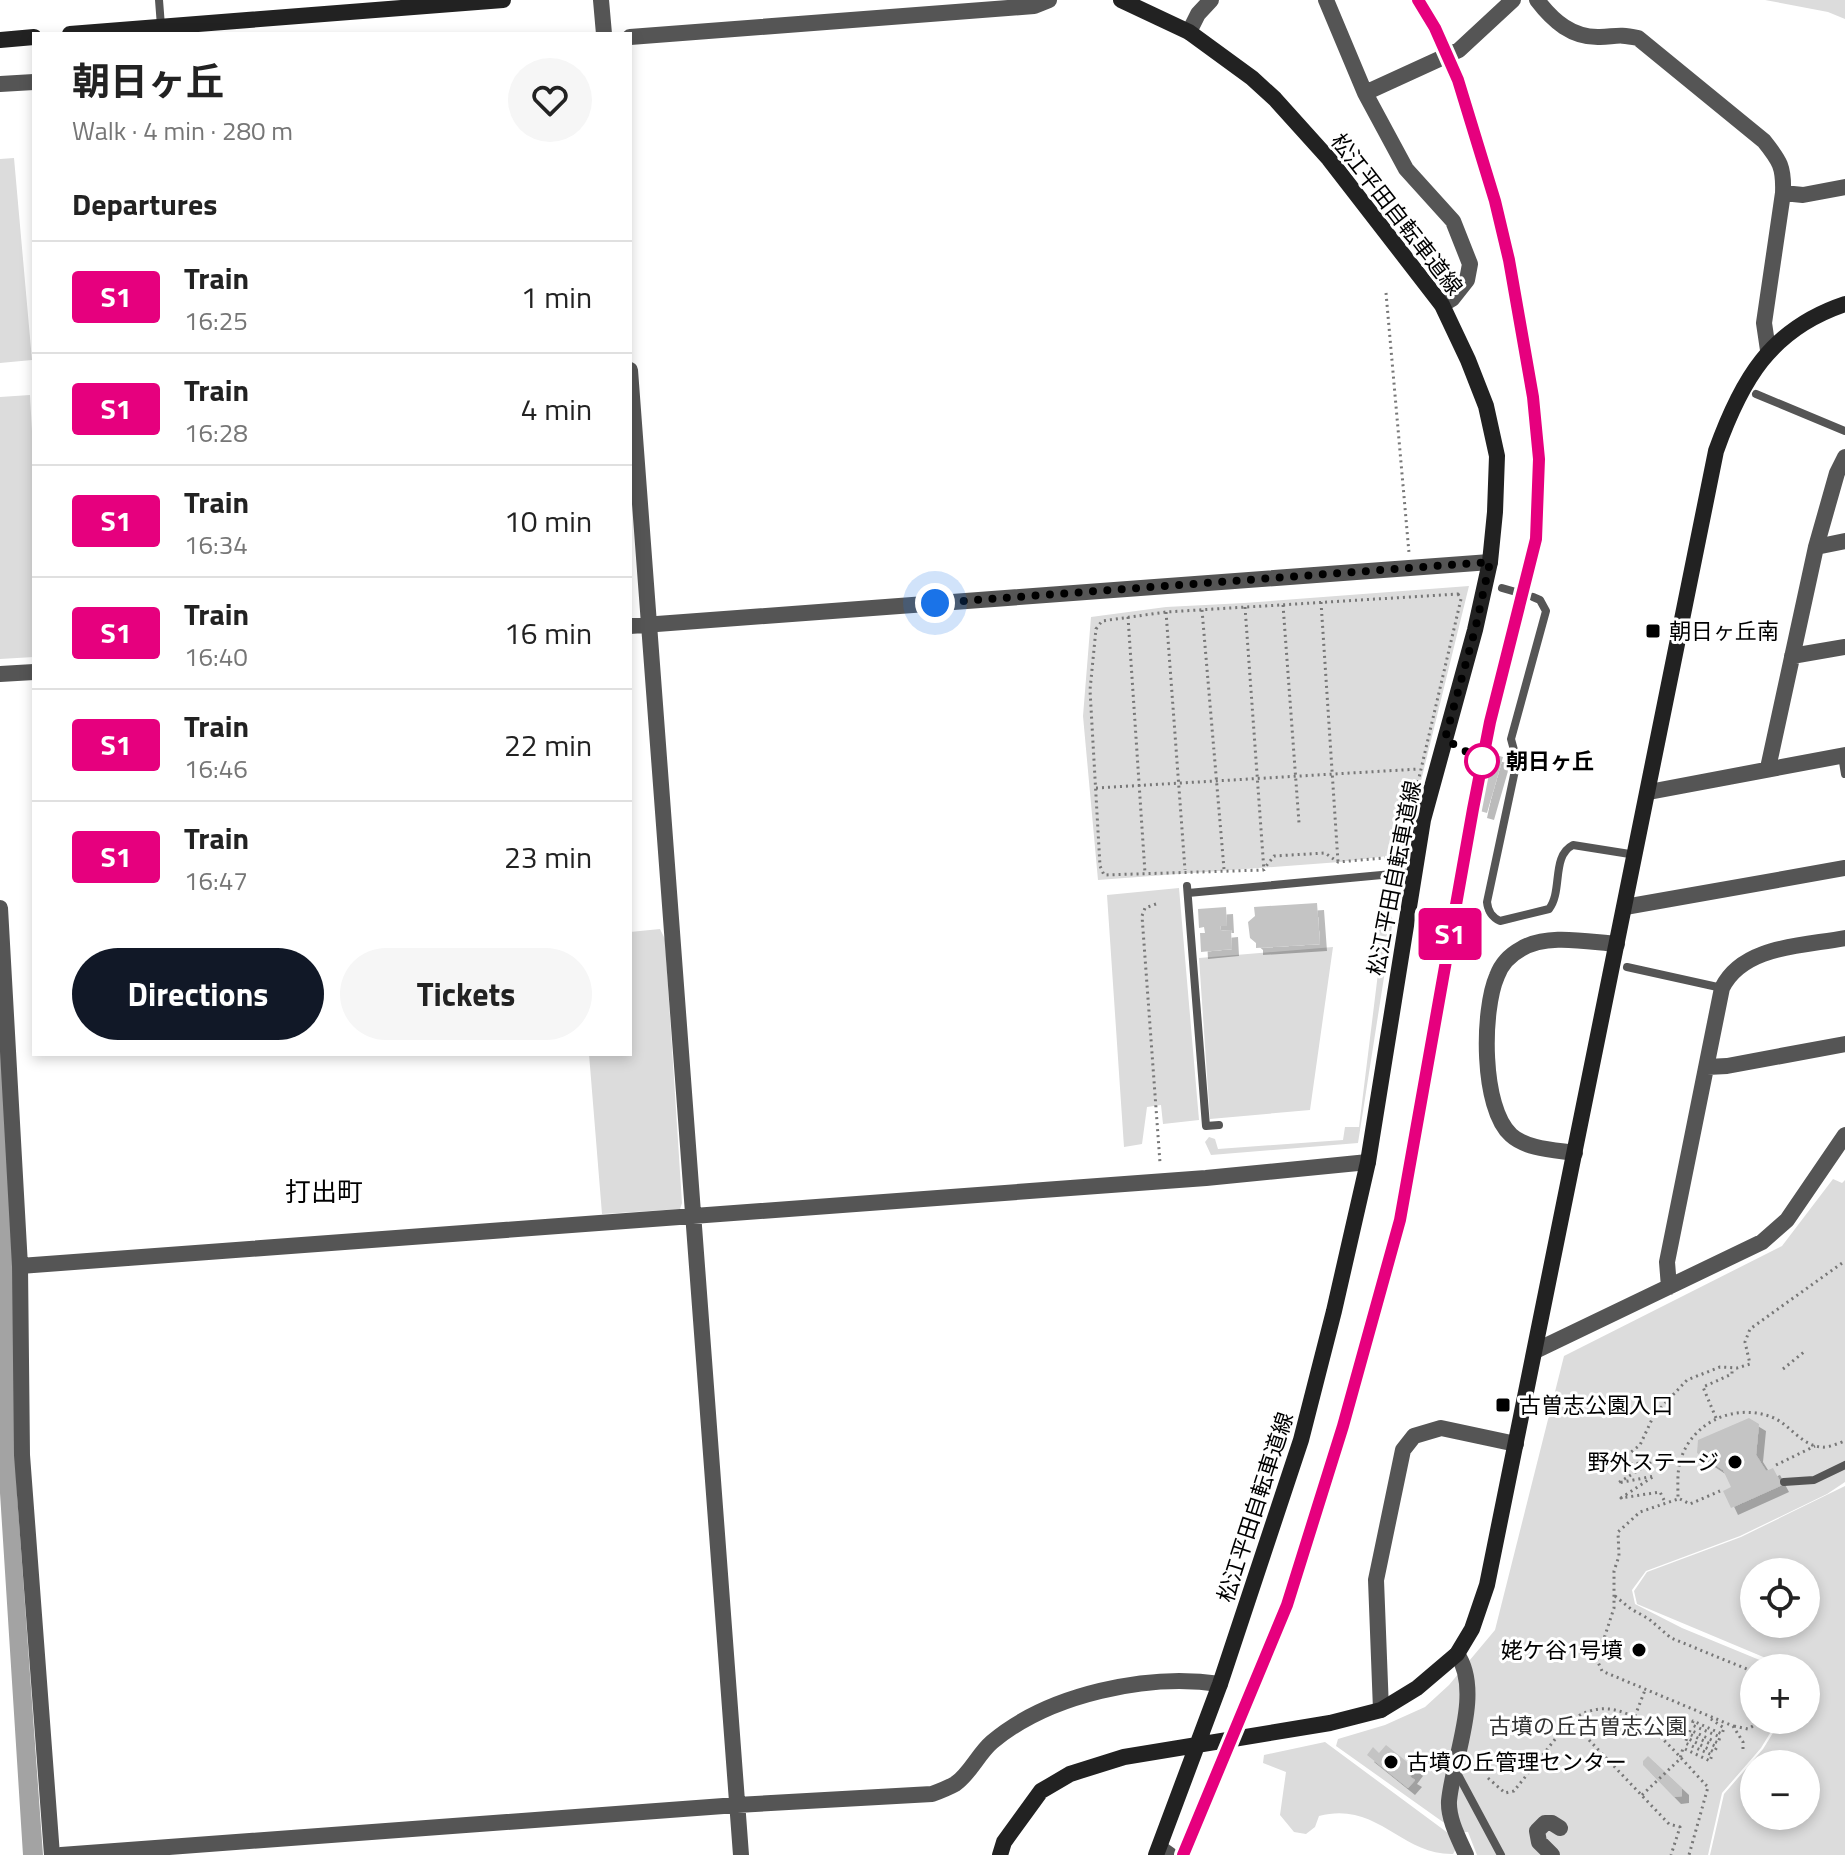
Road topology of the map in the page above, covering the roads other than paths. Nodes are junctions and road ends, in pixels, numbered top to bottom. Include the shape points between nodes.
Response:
1 (159, 0) edge
2 (503, 0) edge
3 (601, 0) edge
4 (1049, 0) edge
5 (1121, 0) edge
6 (1211, 0) edge
7 (1326, 0) edge
8 (1513, 0) edge
9 (1537, 0) edge
10 (161, 26) junction
11 (93, 32) edge
12 (604, 32) edge
13 (1189, 32) junction
14 (32, 37) edge
15 (632, 37) edge
16 (0, 40) edge
17 (32, 82) edge
18 (0, 84) edge
19 (1365, 93) junction
20 (1845, 187) edge
21 (1783, 193) junction
22 (1845, 304) edge
23 (1442, 305) junction
24 (1768, 350) junction
25 (1756, 394) dead end
26 (632, 396) edge
27 (1845, 431) edge
28 (1845, 457) edge
29 (1845, 541) edge
30 (1816, 547) junction
31 (1490, 562) junction
32 (1502, 588) dead end
33 (1516, 592) dead end
34 (1533, 597) dead end
35 (650, 625) junction
36 (632, 626) edge
37 (1845, 647) edge
38 (1792, 656) junction
39 (32, 672) edge
40 (0, 674) edge
41 (1843, 755) edge
42 (1768, 768) junction
43 (1845, 774) edge
44 (1649, 792) junction
45 (1636, 855) junction
46 (1845, 868) edge
47 (1414, 872) junction
48 (1625, 907) junction
49 (0, 908) edge
50 (1845, 938) edge
51 (1617, 944) junction
52 (1627, 967) dead end
53 (1722, 988) junction
54 (1845, 1044) edge
55 (1707, 1067) junction
56 (1219, 1125) dead end
57 (1845, 1135) edge
58 (1575, 1153) junction
59 (1368, 1162) junction
60 (693, 1215) junction
61 (20, 1266) junction
62 (1669, 1287) junction
63 (1535, 1351) junction
64 (1516, 1444) junction
65 (1845, 1465) edge
66 (1784, 1482) dead end
67 (1457, 1654) junction
68 (1220, 1684) junction
69 (1381, 1710) junction
70 (1455, 1770) junction
71 (737, 1805) junction
72 (1560, 1828) dead end
73 (1162, 1853) edge
74 (52, 1855) edge
75 (61, 1855) edge
76 (741, 1855) edge
77 (1000, 1855) edge
78 (1466, 1855) edge
79 (1501, 1855) edge
80 (1552, 1855) edge

1 - 10 lane
2 - 10 street
3 - 12 street
4 - 15 street via 1034,6
5 - 13 street, 松江平田自転車道線
6 - 13 street
7 - 19 street
8 - 19 street via 1459,50
9 - 21 street via 1555,23 1577,33 1638,38 1764,141 1784,172
10 - 11 street
13 - 23 street, 松江平田自転車道線 via 1252,78 1290,115
14 - 16 street
17 - 18 street
19 - 23 street via 1406,169 1453,221 1470,264 1467,280
20 - 21 street
21 - 24 street via 1764,323
22 - 24 street via 1790,332
23 - 31 street, 松江平田自転車道線 via 1486,406 1497,456
24 - 44 street via 1737,397 1716,451
25 - 27 lane
26 - 35 street
28 - 30 street
29 - 30 street
30 - 38 street
31 - 35 street
31 - 47 street, 松江平田自転車道線
32 - 33 lane
34 - 45 lane via 1546,611 1511,739 1517,761 1488,909 1500,921 1549,909 1562,856 1573,845
35 - 36 street
35 - 60 street
37 - 38 street
38 - 42 street
39 - 40 street
41 - 42 street
41 - 43 lane
42 - 44 street
44 - 45 street
45 - 48 street
46 - 48 street
47 - 56 lane via 1188,890 1206,1126
47 - 59 street, 松江平田自転車道線
48 - 51 street
49 - 61 street
50 - 53 street via 1752,958 1736,968
51 - 58 street
51 - 58 street via 1535,942 1507,959 1496,977 1486,1035 1491,1098 1499,1121 1512,1137
52 - 53 lane
53 - 55 street
54 - 55 street
55 - 62 street via 1667,1262
57 - 62 street via 1787,1220 1762,1242
58 - 63 street
59 - 60 street
59 - 68 street, 松江平田自転車道線 via 1301,1440
60 - 61 street
60 - 71 street
61 - 74 street via 22,1455
62 - 63 street
63 - 64 street
64 - 67 street via 1487,1585
64 - 69 street via 1441,1428 1414,1436 1403,1450 1376,1580
65 - 66 lane via 1814,1480
67 - 69 street
67 - 70 street via 1465,1666 1468,1693
68 - 71 street via 1134,1683 1066,1701 991,1743 956,1783 932,1794
68 - 73 street, 松江平田自転車道線
69 - 77 street via 1124,1757 1070,1774 1041,1791
70 - 78 street via 1449,1804
70 - 79 lane
71 - 75 street
71 - 76 street
72 - 80 street via 1545,1823 1537,1831 1539,1842

